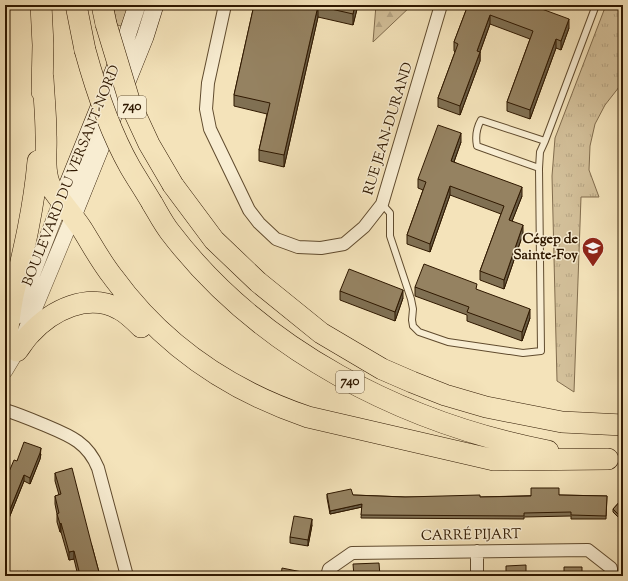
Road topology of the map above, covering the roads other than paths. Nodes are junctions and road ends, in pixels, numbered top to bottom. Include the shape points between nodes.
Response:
1 (40, 5) edge
2 (76, 5) edge
3 (137, 5) edge
4 (155, 5) edge
5 (225, 5) edge
6 (441, 5) edge
7 (596, 5) edge
8 (104, 15) edge
9 (43, 78) junction
10 (545, 141) junction
11 (539, 168) junction
12 (382, 204) junction
13 (67, 208) junction
14 (9, 347) edge
15 (5, 371) edge
16 (233, 385) junction
17 (5, 410) edge
18 (623, 425) edge
19 (615, 458) edge
20 (477, 551) junction
21 (127, 576) edge
22 (328, 576) edge
23 (477, 576) edge
24 (611, 576) edge

1 - 9 highway
2 - 19 highway, 740, bridge via 96,89 129,166 169,231 213,281 240,306 296,348 360,388 399,406 515,444
3 - 13 main road, BOULEVARD DU VERSANT-NORD
4 - 13 main road, BOULEVARD DU VERSANT-NORD via 142,44
5 - 12 street, RUE JEAN-DURAND via 208,84 206,109 210,129 249,210 259,223 276,239 298,247 321,248 344,244 364,226
6 - 12 street, RUE JEAN-DURAND
7 - 10 lane
8 - 18 highway, 740, bridge via 130,103 149,144 173,185 214,240 258,282 321,333 382,369 445,395 486,407 562,422
9 - 13 highway via 47,176 51,187
9 - 14 highway via 35,195 28,237 13,296
10 - 11 lane via 540,152
10 - 11 lane via 481,120 477,129 478,146
11 - 12 lane via 541,351 523,353 448,342 419,332 413,326 411,299 390,236 390,213
13 - 14 street, BOULEVARD DU VERSANT-NORD
13 - 16 highway via 113,278 154,326 196,361
14 - 15 street, BOULEVARD DU VERSANT-NORD
14 - 16 highway via 61,310 88,302 104,304 125,313 192,368
16 - 19 highway via 267,402 308,417 494,460
17 - 21 street via 72,437 93,456
20 - 22 street, CARRÉ PIJART via 352,552 329,569
20 - 23 street
20 - 24 street, CARRÉ PIJART via 588,550 611,568

